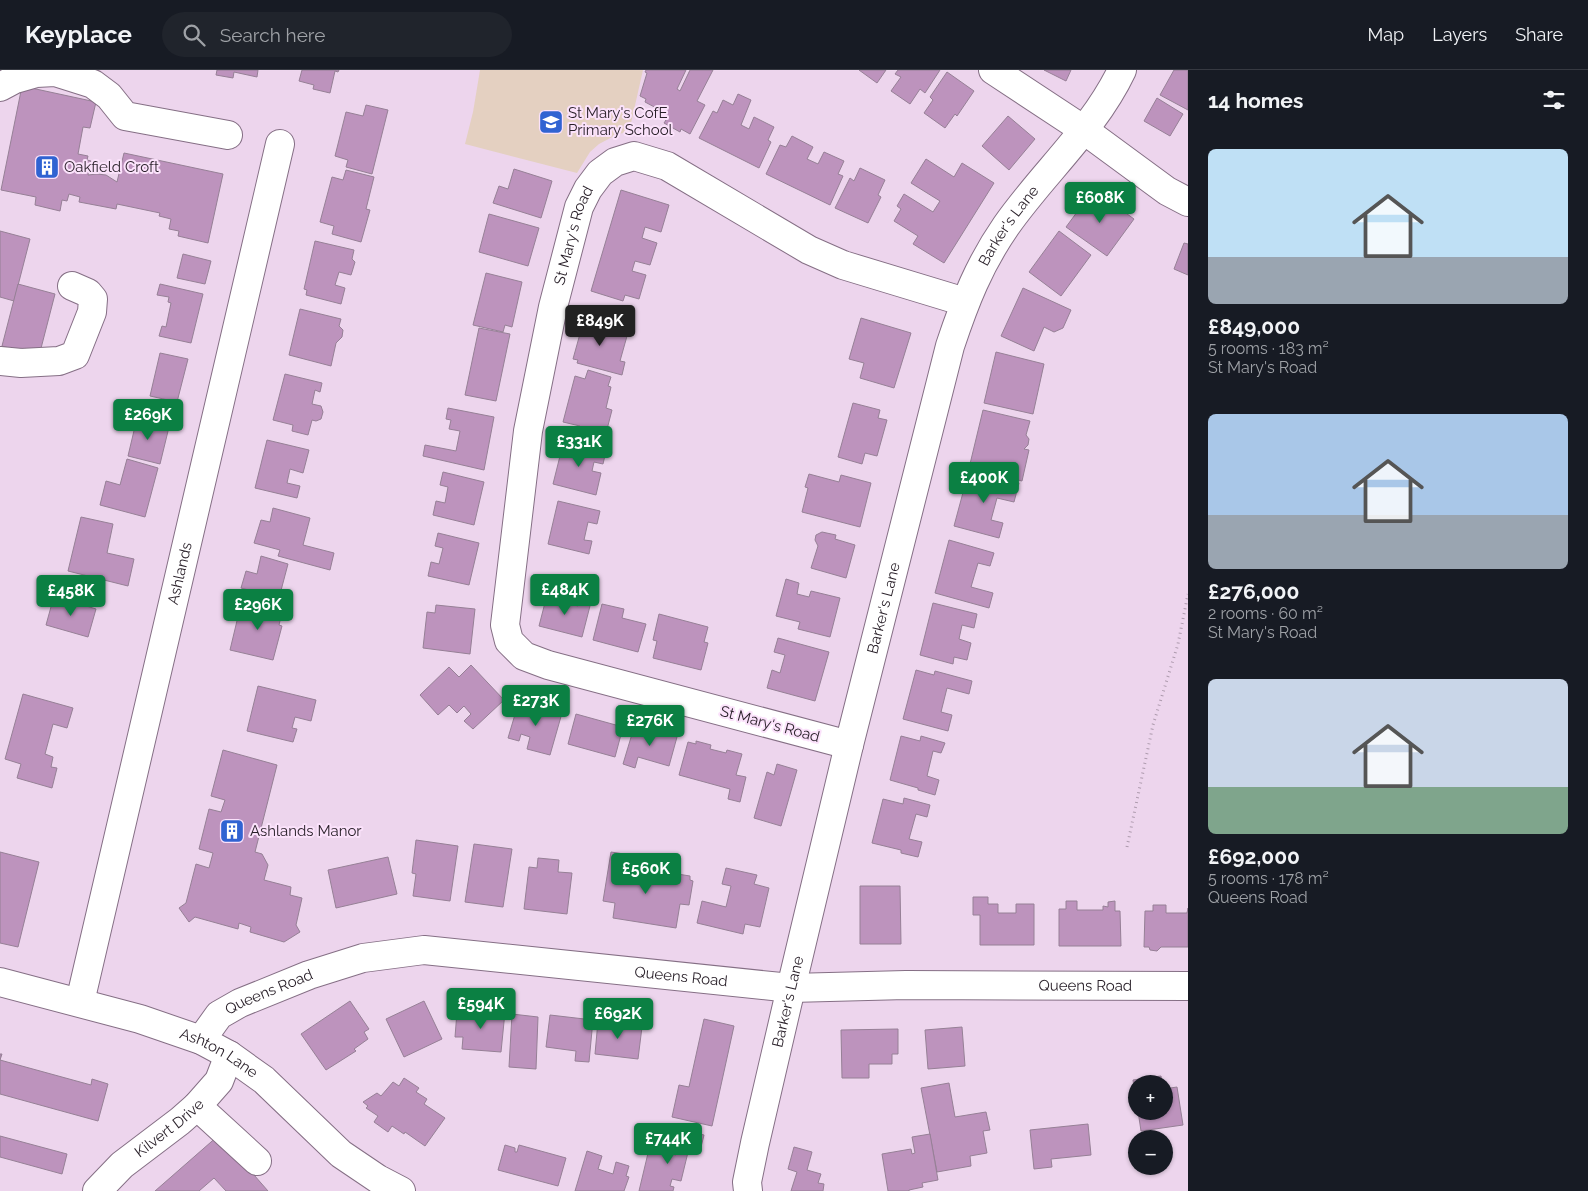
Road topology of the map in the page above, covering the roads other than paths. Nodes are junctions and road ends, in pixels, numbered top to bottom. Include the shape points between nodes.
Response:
1 (993, 70) edge
2 (1122, 70) edge
3 (0, 86) edge
4 (1084, 130) junction
5 (228, 135) dead end
6 (280, 144) dead end
7 (1188, 202) edge
8 (72, 286) dead end
9 (965, 302) junction
10 (0, 362) edge
11 (850, 746) junction
12 (0, 982) edge
13 (1188, 986) edge
14 (791, 988) junction
15 (80, 1002) junction
16 (201, 1040) junction
17 (229, 1055) junction
18 (197, 1106) junction
19 (257, 1161) dead end
20 (97, 1191) edge
21 (401, 1191) edge
22 (748, 1191) edge

1 - 4 street
2 - 4 street, Barker's Lane
3 - 5 street via 36,73 54,72 93,84 109,96 125,116
4 - 7 street
4 - 9 street, Barker's Lane via 1007,225 981,267
6 - 15 street, Ashlands
8 - 10 street via 93,299 92,312 75,354 59,361
9 - 11 street, Barker's Lane via 950,346
9 - 11 street, St Mary's Road via 843,265 809,250 667,166 634,156 616,162 600,173 588,189 580,207 553,307 528,431 505,625 509,641 524,656 548,665
11 - 14 street, Barker's Lane
12 - 15 street, Ashton Lane
13 - 14 street, Queens Road
14 - 16 street, Queens Road via 424,950 363,958 300,978 220,1015
14 - 22 street, Barker's Lane via 755,1143
15 - 16 street, Ashton Lane
16 - 17 street, Ashton Lane
17 - 18 street, Kilvert Drive via 218,1081
17 - 21 street, Ashton Lane via 264,1080 341,1154
18 - 19 street
18 - 20 street, Kilvert Drive via 122,1165

